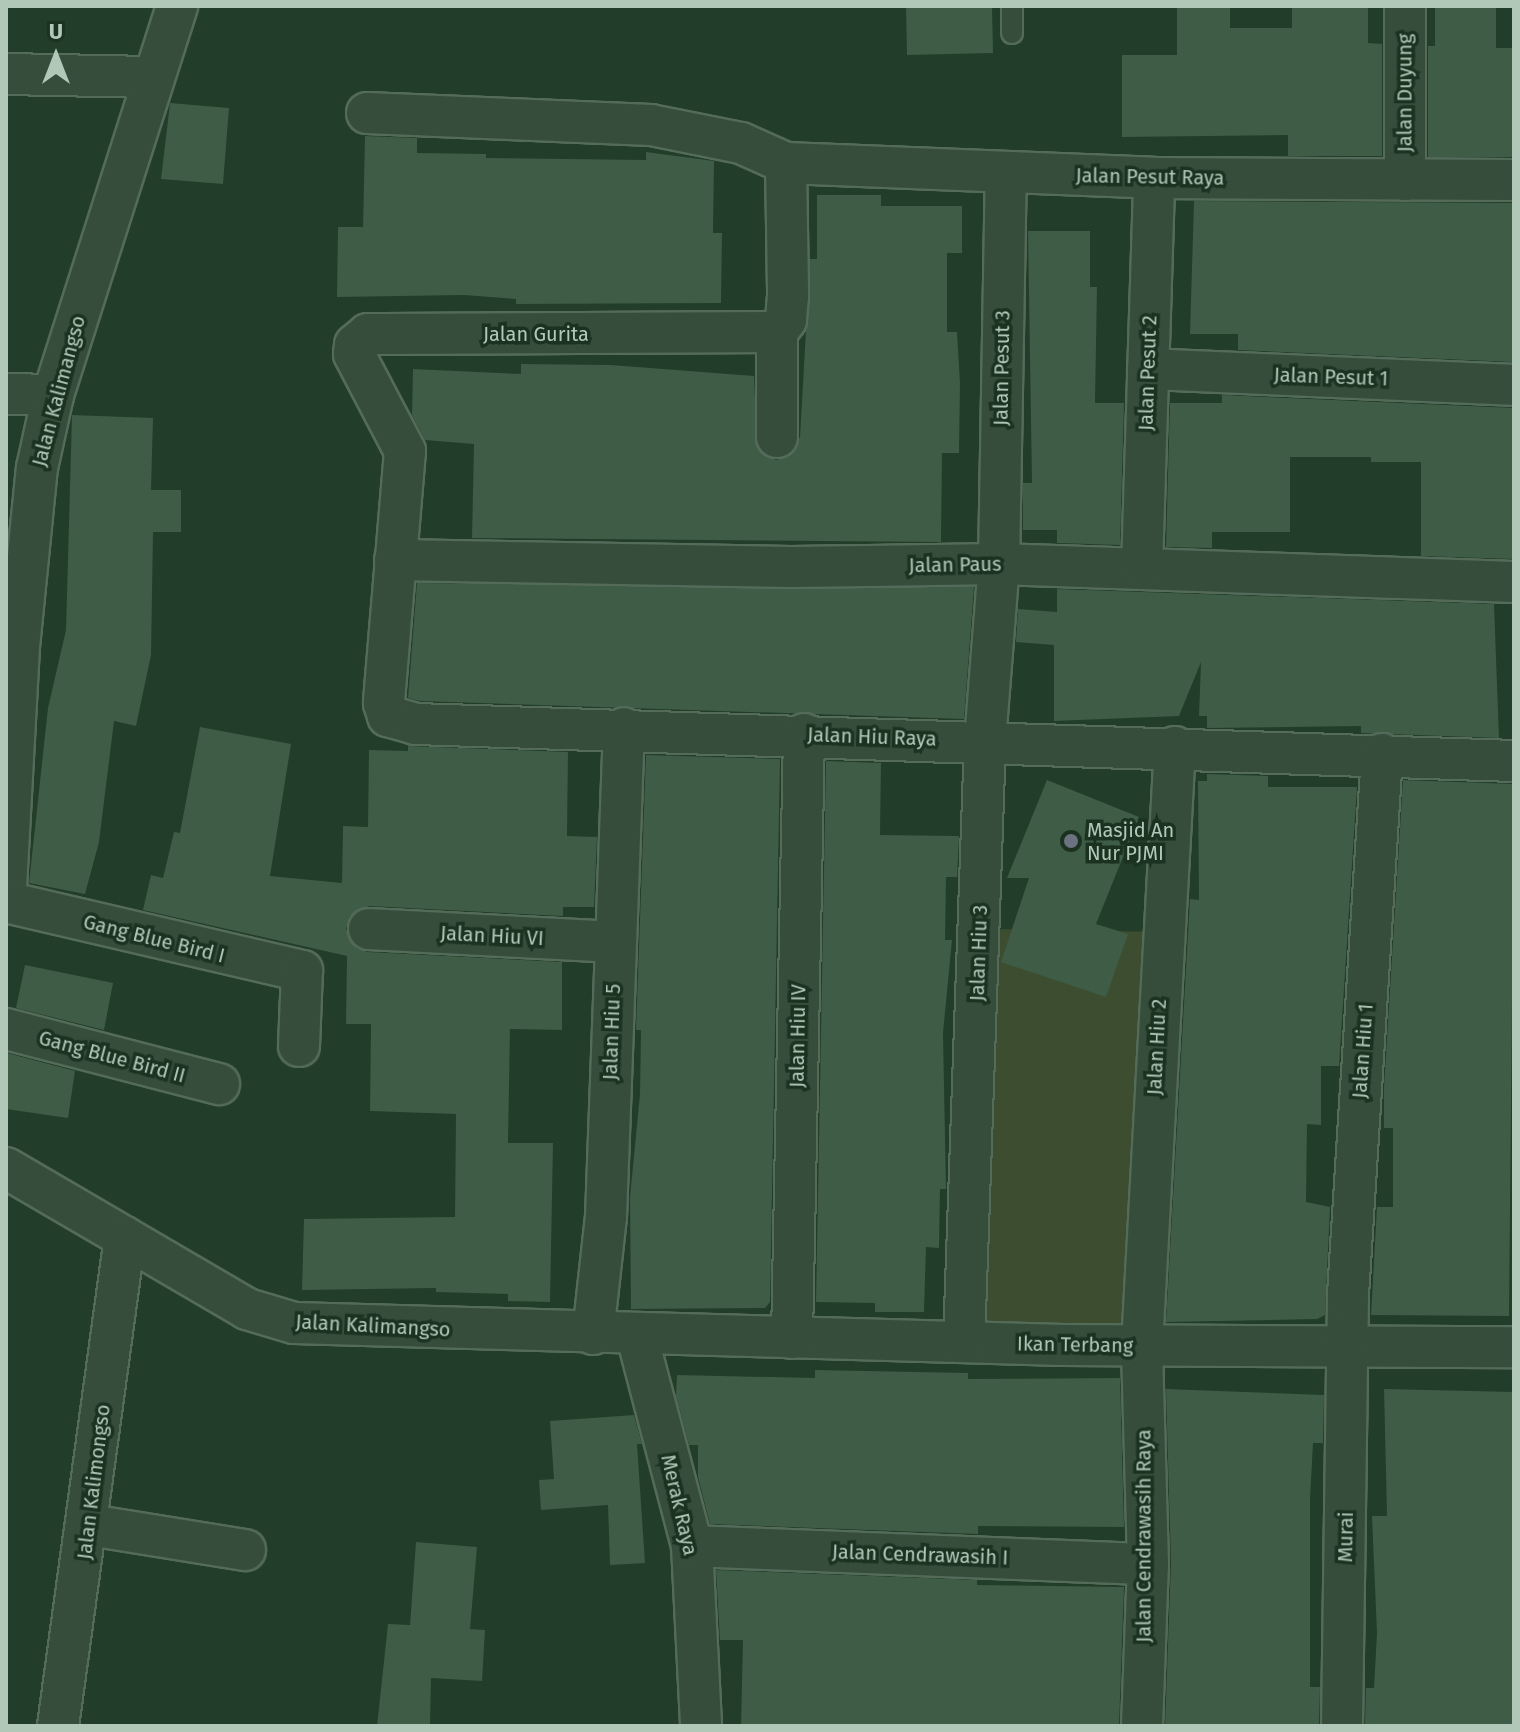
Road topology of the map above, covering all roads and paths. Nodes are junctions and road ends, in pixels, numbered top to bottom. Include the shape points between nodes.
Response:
1 (177, 6) edge
2 (1012, 6) edge
3 (1405, 6) edge
4 (1012, 33) dead end
5 (6, 74) edge
6 (153, 77) junction
7 (367, 113) dead end
8 (786, 163) junction
9 (1006, 172) junction
10 (1154, 178) junction
11 (1405, 180) junction
12 (1514, 180) edge
13 (777, 332) junction
14 (1148, 369) junction
15 (1514, 385) edge
16 (6, 394) edge
17 (53, 395) junction
18 (777, 437) dead end
19 (395, 560) junction
20 (999, 564) junction
21 (1142, 568) junction
22 (1514, 582) edge
23 (11, 708) edge
24 (624, 728) junction
25 (804, 734) junction
26 (985, 741) junction
27 (1175, 747) junction
28 (1382, 754) junction
29 (1514, 761) edge
30 (6, 887) edge
31 (6, 902) edge
32 (369, 929) dead end
33 (615, 942) junction
34 (6, 1029) edge
35 (299, 1046) dead end
36 (219, 1084) dead end
37 (6, 1168) edge
38 (125, 1238) junction
39 (593, 1334) junction
40 (637, 1336) junction
41 (792, 1338) junction
42 (964, 1342) junction
43 (1142, 1346) junction
44 (1350, 1347) junction
45 (1514, 1347) edge
46 (89, 1525) junction
47 (692, 1546) junction
48 (245, 1550) dead end
49 (1148, 1564) junction
50 (58, 1726) edge
51 (701, 1726) edge
52 (1142, 1726) edge
53 (1342, 1726) edge

1 - 6 street, Jalan Kalimangso
2 - 4 lane
3 - 11 street, Jalan Duyung
5 - 6 street
6 - 17 street, Jalan Kalimangso
7 - 8 street, Jalan Pesut Raya via 651,125 730,140
8 - 9 street, Jalan Pesut Raya
8 - 13 street via 788,296 786,320
9 - 10 street, Jalan Pesut Raya
9 - 20 street, Jalan Pesut 3
10 - 11 street, Jalan Pesut Raya
10 - 14 street, Jalan Pesut 2
11 - 12 street, Jalan Pesut Raya
13 - 18 street
13 - 19 street, Jalan Gurita via 368,334 355,345 354,354 405,451
14 - 15 street, Jalan Pesut 1
14 - 21 street, Jalan Pesut 2
16 - 17 street
17 - 23 street, Jalan Kalimangso via 37,468
19 - 20 street, Jalan Paus via 791,567
19 - 24 street, Jalan Hiu Raya via 384,703 388,716 416,724
20 - 21 street, Jalan Paus
20 - 26 street, Jalan Hiu 3
21 - 22 street, Jalan Paus
23 - 30 street, Jalan Kalimangso
24 - 25 street, Jalan Hiu Raya
24 - 33 street, Jalan Hiu 5
25 - 26 street, Jalan Hiu Raya
25 - 41 street, Jalan Hiu IV
26 - 27 street, Jalan Hiu Raya
26 - 42 street, Jalan Hiu 3
27 - 28 street, Jalan Hiu Raya
27 - 43 street, Jalan Hiu 2
28 - 29 street, Jalan Hiu Raya
28 - 44 street, Jalan Hiu 1 via 1348,1295
31 - 35 street, Gang Blue Bird I via 302,971
32 - 33 street, Jalan Hiu VI
33 - 39 street, Jalan Hiu 5 via 606,1217
34 - 36 street, Gang Blue Bird II
37 - 38 street, Jalan Kalimangso
38 - 39 street, Jalan Kalimangso via 247,1309 294,1323
38 - 46 street, Jalan Kalimongso
39 - 40 street, Jalan Kalimangso
40 - 41 street, Ikan Terbang
40 - 47 street, Merak Raya
41 - 42 street, Ikan Terbang
42 - 43 street, Ikan Terbang
43 - 44 street, Ikan Terbang
43 - 49 street, Jalan Cendrawasih Raya
44 - 45 street, Ikan Terbang
44 - 53 street, Murai
46 - 48 street
46 - 50 street, Jalan Kalimongso
47 - 49 street, Jalan Cendrawasih I
47 - 51 street, Merak Raya
49 - 52 street, Jalan Cendrawasih Raya

